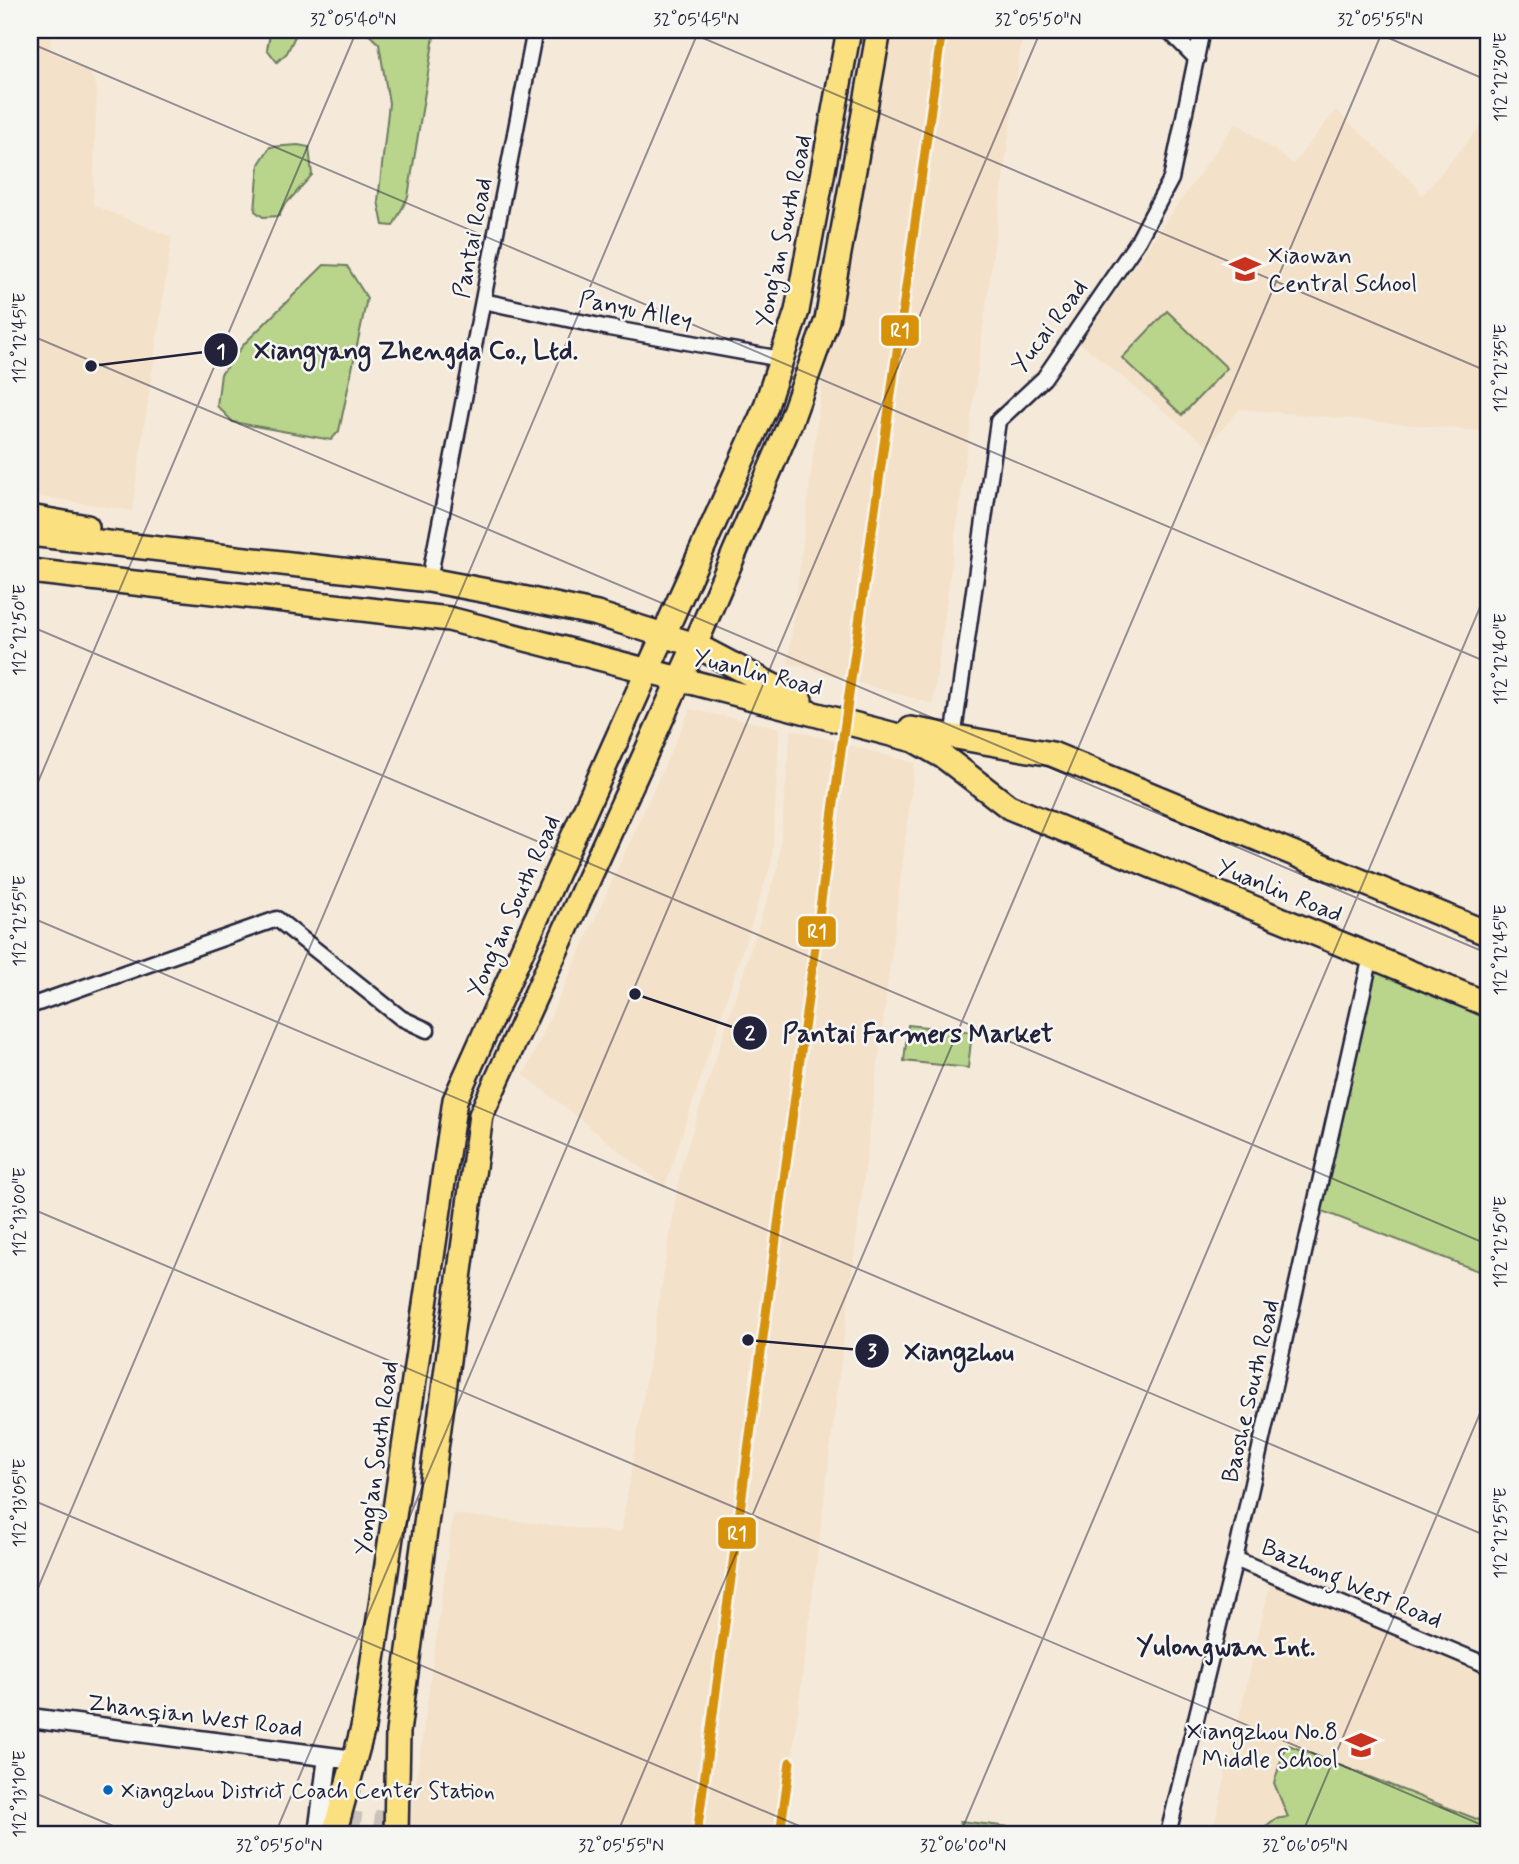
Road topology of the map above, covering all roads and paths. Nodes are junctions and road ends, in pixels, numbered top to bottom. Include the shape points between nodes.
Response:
1 (535, 30) edge
2 (849, 30) edge
3 (879, 30) edge
4 (1168, 30) edge
5 (1202, 30) edge
6 (1197, 59) junction
7 (483, 301) junction
8 (781, 359) junction
9 (30, 517) edge
10 (30, 534) edge
11 (135, 546) junction
12 (30, 571) edge
13 (429, 580) junction
14 (127, 583) junction
15 (30, 588) edge
16 (665, 635) junction
17 (695, 645) junction
18 (648, 669) junction
19 (678, 679) junction
20 (953, 739) junction
21 (1489, 933) edge
22 (1371, 956) junction
23 (1489, 1005) edge
24 (30, 1006) edge
25 (427, 1030) dead end
26 (1235, 1559) junction
27 (1489, 1665) edge
28 (30, 1718) edge
29 (363, 1728) junction
30 (398, 1732) junction
31 (328, 1757) junction
32 (354, 1760) junction
33 (352, 1807) tunnel mouth
34 (387, 1811) tunnel mouth
35 (318, 1834) edge
36 (334, 1834) edge
37 (396, 1834) tunnel mouth
38 (1168, 1834) edge

1 - 7 street, Pantai Road
2 - 8 main road, Yong'an South Road via 797,311
3 - 17 main road via 827,320 790,423
4 - 6 street
5 - 6 street, Yucai Road
6 - 20 street, Yucai Road via 1171,179 1139,241 1044,378 998,421
7 - 8 street, Panyu Alley
7 - 13 street, Pantai Road
8 - 16 main road, Yong'an South Road via 765,409
9 - 11 main road, Yuanlin Road via 74,524
10 - 11 main road, Yuanlin Road
11 - 13 main road, Yuanlin Road
12 - 14 main road, Yuanlin Road
13 - 16 main road, Yuanlin Road via 597,614
14 - 15 main road, Yuanlin Road via 106,590
14 - 18 main road, Yuanlin Road via 449,619
16 - 17 main road, Yuanlin Road
16 - 18 main road, Yong'an South Road
17 - 19 main road
17 - 20 main road, Yuanlin Road via 796,699
18 - 19 main road, Yuanlin Road
18 - 29 main road, Yong'an South Road via 455,1100
19 - 22 main road, Yuanlin Road via 914,740 1009,807
19 - 30 main road via 481,1115
20 - 21 main road, Yuanlin Road via 1052,754
22 - 23 main road, Yuanlin Road
22 - 26 street, Baoshe South Road
24 - 25 street via 277,919 400,1017
26 - 27 street, Bazhong West Road
26 - 38 street, Baoshe South Road
28 - 31 street, Zhanqian West Road
29 - 32 main road, Yong'an South Road
29 - 33 main road
30 - 34 main road
30 - 37 main road
31 - 32 street, Zhanqian West Road
31 - 35 street
32 - 36 main road, Yong'an South Road

